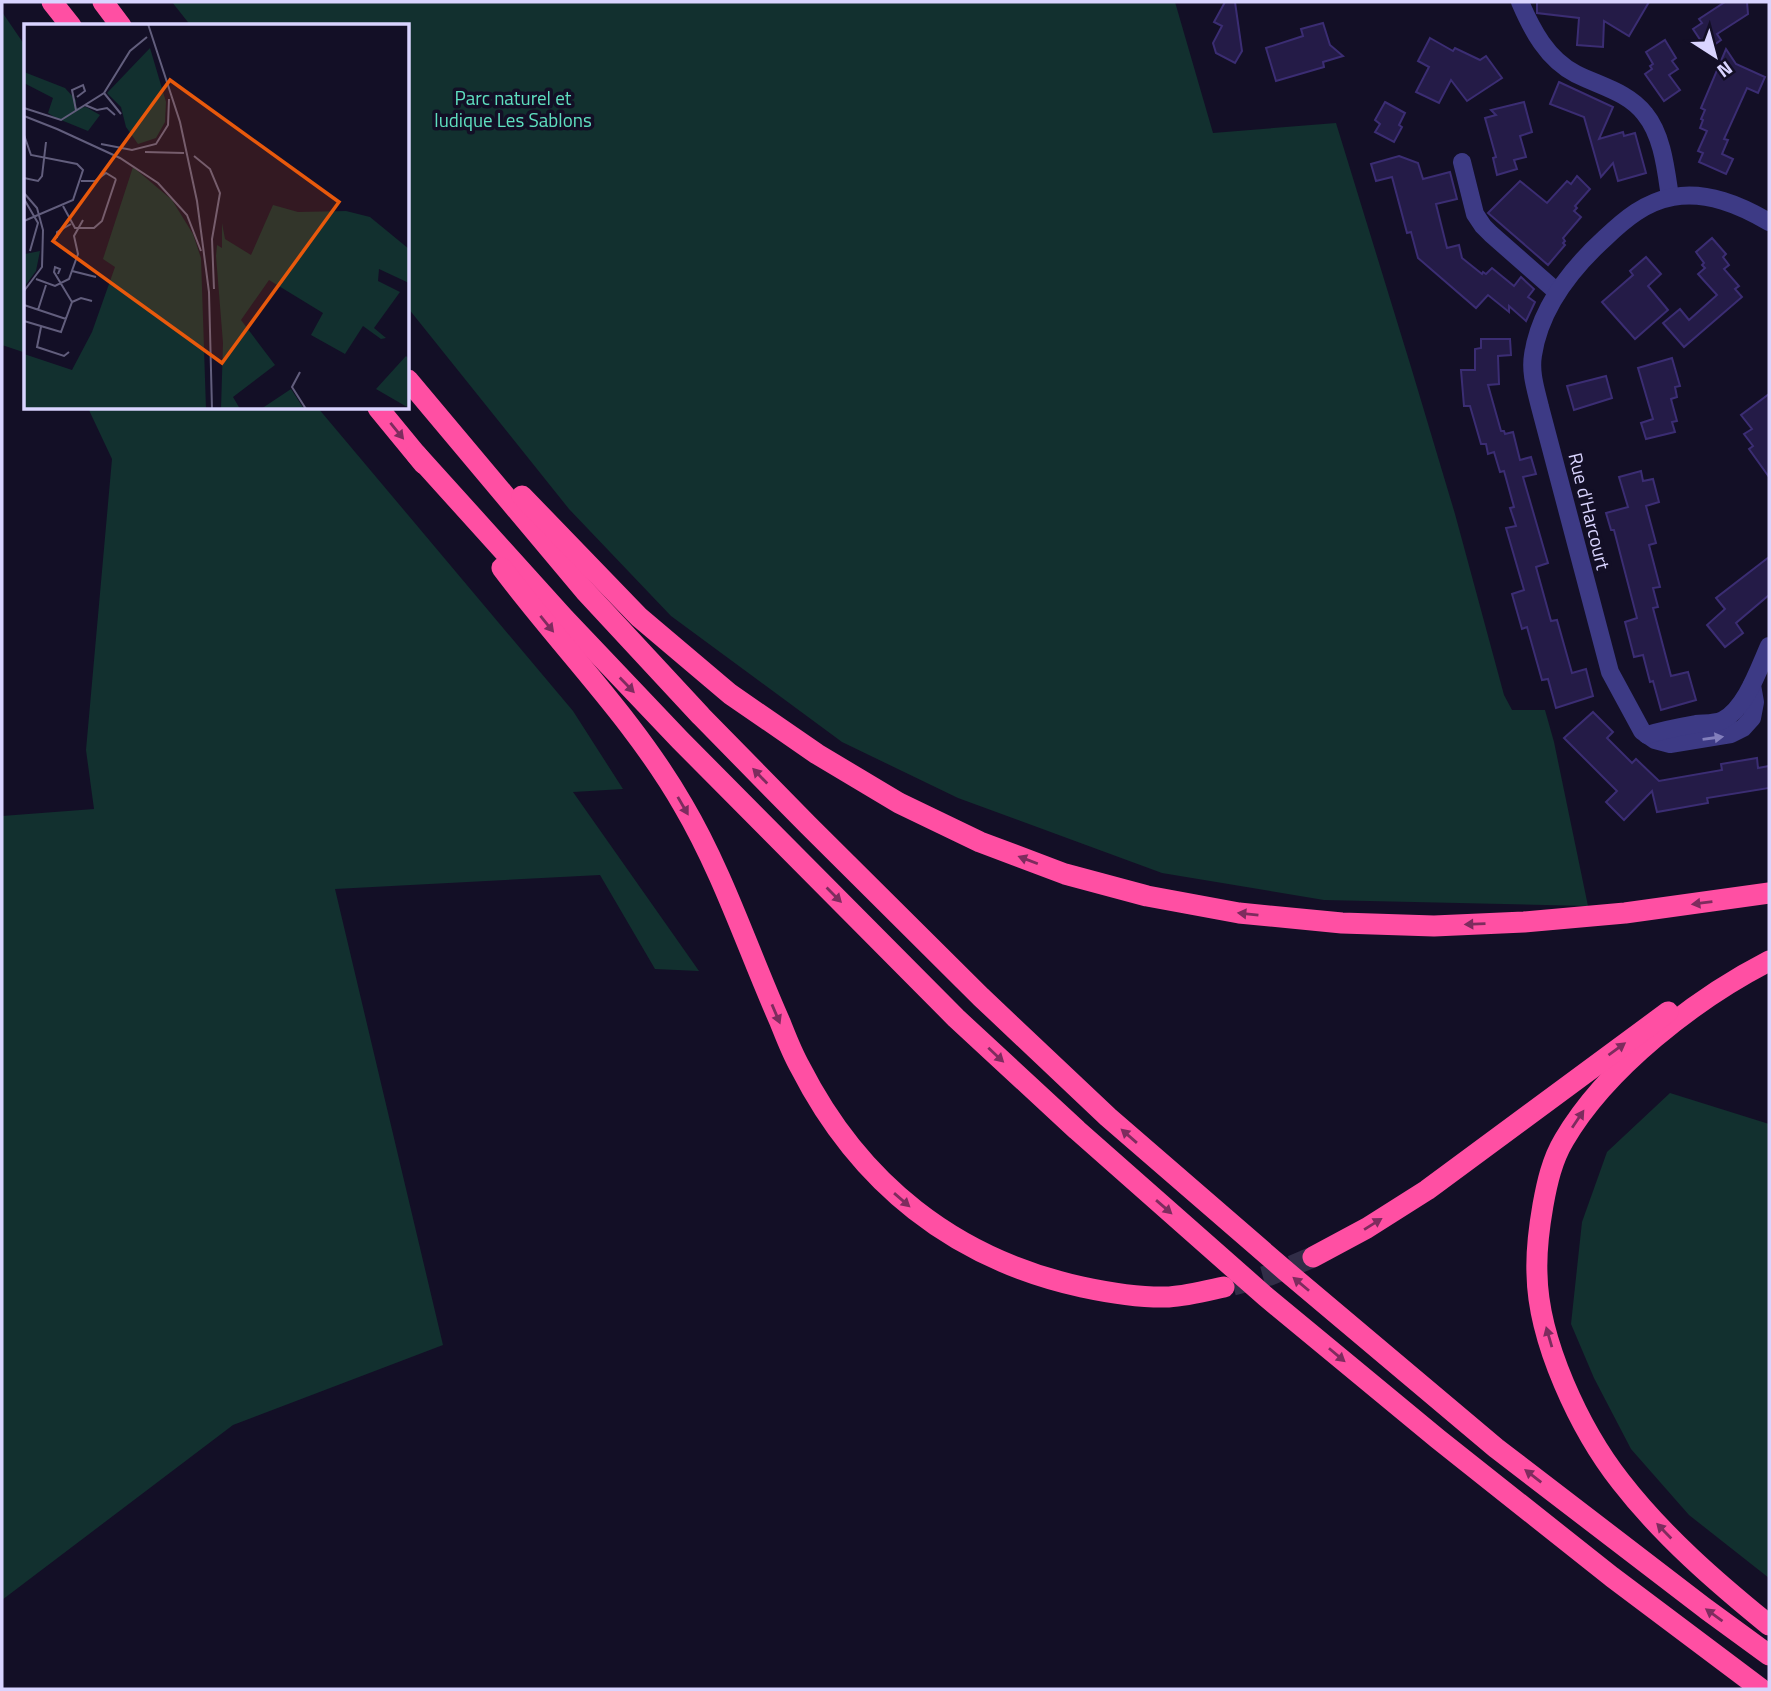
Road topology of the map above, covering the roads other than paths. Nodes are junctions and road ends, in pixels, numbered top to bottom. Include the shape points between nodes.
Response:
1 (52, 2) edge
2 (103, 2) edge
3 (1520, 2) edge
4 (69, 24) edge
5 (120, 24) edge
6 (1462, 162) dead end
7 (1670, 197) junction
8 (1769, 222) edge
9 (1558, 292) junction
10 (410, 382) edge
11 (380, 410) edge
12 (445, 426) junction
13 (416, 454) junction
14 (1769, 646) edge
15 (1769, 893) edge
16 (1769, 946) edge
17 (1769, 961) edge
18 (1312, 1257) tunnel mouth
19 (1224, 1287) tunnel mouth
20 (1769, 1625) edge
21 (1769, 1655) edge
22 (1761, 1689) edge

1 - 4 highway
2 - 5 highway
3 - 7 street via 1553,58 1627,97 1647,116 1662,154
6 - 9 street via 1478,220
7 - 8 street, Rue d'Harcourt via 1729,202
7 - 9 street, Rue d'Harcourt via 1630,215 1583,258
9 - 14 street, Rue d'Harcourt via 1538,336 1533,377 1610,672 1642,731 1647,735 1724,719 1737,709 1752,685
10 - 12 highway
11 -> 13 highway
15 -> 12 highway via 1625,913 1434,926 1239,913 1147,896 1065,874 980,842 899,803 730,694 639,617
21 -> 12 highway via 1496,1448 1108,1117 701,716 585,591
13 -> 19 highway via 640,738 684,805 799,1066 827,1115 863,1161 904,1202 951,1236 1042,1277 1115,1294 1171,1297
13 -> 22 highway via 680,740 956,1018 1077,1130 1265,1296 1438,1439
18 -> 16 highway via 1427,1190 1707,983
20 -> 17 highway via 1663,1531 1613,1471 1586,1430 1560,1375 1541,1312 1537,1275 1548,1180 1562,1142 1589,1102 1626,1063 1684,1016

